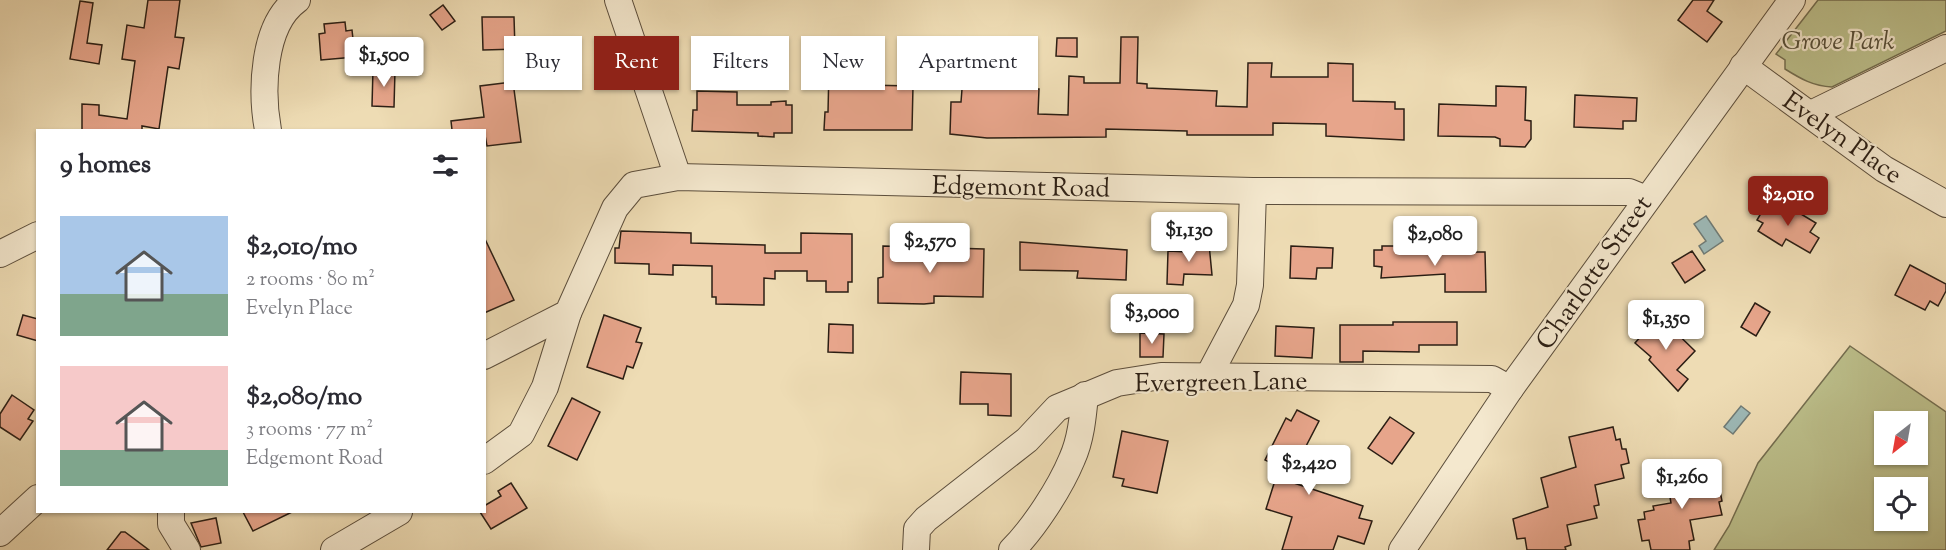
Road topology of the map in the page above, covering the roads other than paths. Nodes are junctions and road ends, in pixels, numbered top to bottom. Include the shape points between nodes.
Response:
1 (297, 0) edge
2 (618, 0) edge
3 (1792, 0) edge
4 (1946, 48) edge
5 (1743, 66) junction
6 (1811, 114) junction
7 (268, 129) edge
8 (678, 177) junction
9 (1253, 191) junction
10 (1646, 199) junction
11 (1946, 204) edge
12 (36, 236) edge
13 (0, 254) edge
14 (568, 313) junction
15 (486, 355) edge
16 (1208, 377) junction
17 (1510, 389) junction
18 (1085, 395) junction
19 (486, 459) edge
20 (36, 500) edge
21 (171, 513) edge
22 (397, 513) edge
23 (0, 533) edge
24 (187, 550) edge
25 (334, 550) edge
26 (916, 550) edge
27 (1012, 550) edge
28 (1402, 550) edge

1 - 7 street via 281,20 267,49
2 - 8 street
3 - 5 street, Charlotte Street
4 - 6 street
5 - 6 street, Evelyn Place
5 - 10 street, Charlotte Street
6 - 11 street, Evelyn Place via 1884,169
8 - 9 street, Edgemont Road
8 - 14 street, Edgemont Road via 634,185 615,208
9 - 10 street, Edgemont Road via 1629,192
9 - 16 street via 1246,305
10 - 17 street, Charlotte Street
12 - 13 street
14 - 15 street
14 - 19 street, Edgemont Road via 545,387 521,434
16 - 17 street, Evergreen Lane via 1492,380
16 - 18 street, Evergreen Lane via 1161,376 1117,383
17 - 28 street, Charlotte Street
18 - 26 street, Evergreen Lane via 1057,408 1027,440 926,519 917,529
18 - 27 street via 1072,459 1043,509
20 - 23 street
21 - 24 street via 171,524
22 - 25 street

